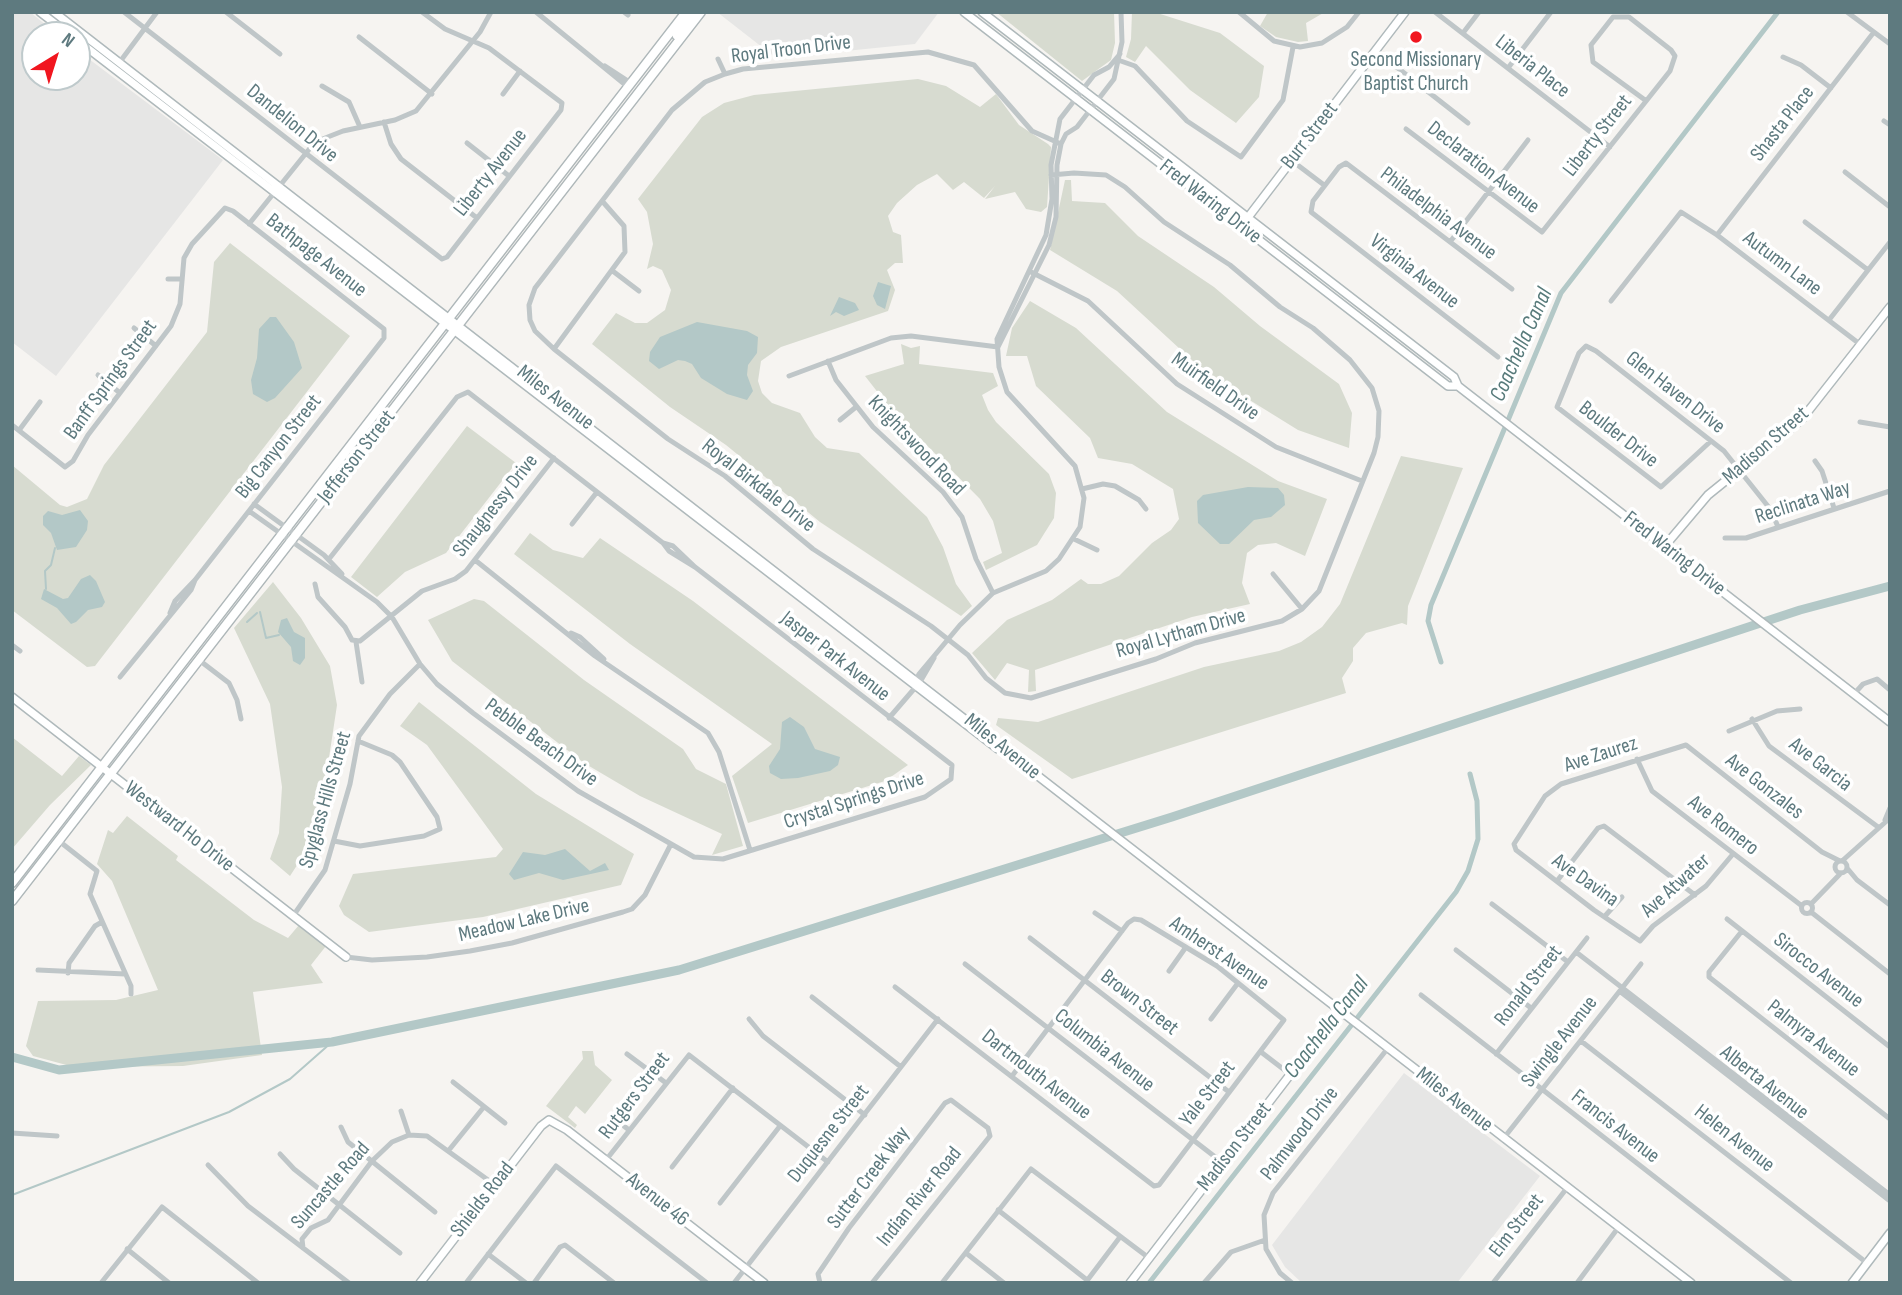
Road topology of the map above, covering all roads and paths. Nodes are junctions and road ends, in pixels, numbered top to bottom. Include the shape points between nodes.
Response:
1 (54, 12) edge
2 (124, 12) edge
3 (158, 12) edge
4 (226, 12) edge
5 (422, 12) edge
6 (491, 12) edge
7 (536, 12) edge
8 (686, 12) edge
9 (693, 12) edge
10 (701, 12) edge
11 (964, 12) edge
12 (982, 12) edge
13 (1121, 12) edge
14 (1239, 12) edge
15 (1359, 12) edge
16 (1405, 12) edge
17 (1435, 12) edge
18 (1479, 12) edge
19 (1551, 12) edge
20 (1847, 12) edge
21 (145, 29) junction
22 (1874, 32) junction
23 (1463, 33) junction
24 (359, 37) dead end
25 (473, 40) junction
26 (1890, 44) edge
27 (1293, 47) junction
28 (91, 50) edge
29 (1376, 51) junction
30 (280, 54) dead end
31 (1783, 57) dead end
32 (1118, 58) junction
33 (718, 59) dead end
34 (663, 60) junction
35 (119, 63) junction
36 (1508, 68) junction
37 (520, 71) junction
38 (725, 74) junction
39 (322, 86) dead end
40 (630, 86) junction
41 (1831, 88) junction
42 (1083, 90) junction
43 (432, 94) junction
44 (503, 94) dead end
45 (1076, 99) junction
46 (1096, 100) junction
47 (1645, 100) junction
48 (1089, 108) junction
49 (1884, 121) dead end
50 (384, 122) junction
51 (1468, 122) dead end
52 (1890, 125) edge
53 (360, 127) junction
54 (1406, 129) dead end
55 (1528, 140) dead end
56 (467, 143) dead end
57 (1058, 143) junction
58 (596, 148) junction
59 (1610, 148) junction
60 (304, 154) junction
61 (1291, 160) junction
62 (1845, 172) dead end
63 (1054, 175) junction
64 (509, 176) junction
65 (1324, 185) junction
66 (277, 189) junction
67 (1489, 191) junction
68 (603, 201) junction
69 (1890, 206) edge
70 (225, 208) joint
71 (1248, 217) junction
72 (477, 218) junction
73 (1805, 222) dead end
74 (249, 224) junction
75 (1241, 226) junction
76 (1542, 232) joint
77 (1717, 234) junction
78 (1450, 242) junction
79 (1890, 242) edge
80 (442, 259) joint
81 (1868, 270) junction
82 (614, 272) junction
83 (1036, 272) junction
84 (168, 279) dead end
85 (181, 279) junction
86 (1512, 289) dead end
87 (639, 291) dead end
88 (1611, 301) dead end
89 (1890, 307) edge
90 (447, 320) junction
91 (1829, 320) junction
92 (134, 328) dead end
93 (457, 328) junction
94 (385, 333) joint
95 (1861, 345) junction
96 (156, 346) junction
97 (998, 347) junction
98 (554, 349) junction
99 (1498, 357) dead end
100 (828, 361) junction
101 (98, 375) dead end
102 (789, 376) dead end
103 (1458, 386) junction
104 (120, 393) junction
105 (40, 402) dead end
106 (856, 407) junction
107 (1557, 407) joint
108 (840, 420) dead end
109 (1860, 422) dead end
110 (12, 425) edge
111 (1890, 427) edge
112 (20, 429) junction
113 (1711, 440) junction
114 (554, 458) junction
115 (1815, 461) dead end
116 (1740, 470) junction
117 (1362, 481) junction
118 (1082, 489) junction
119 (1890, 491) edge
120 (597, 492) junction
121 (254, 504) junction
122 (1146, 509) dead end
123 (1834, 509) junction
124 (249, 511) junction
125 (572, 524) dead end
126 (1778, 527) junction
127 (284, 532) junction
128 (294, 538) junction
129 (1725, 538) dead end
130 (1074, 539) junction
131 (1664, 547) junction
132 (1097, 551) dead end
133 (329, 559) junction
134 (475, 560) junction
135 (1273, 573) dead end
136 (349, 581) junction
137 (315, 584) dead end
138 (993, 593) junction
139 (228, 606) junction
140 (1302, 609) junction
141 (392, 617) junction
142 (949, 640) junction
143 (356, 642) junction
144 (12, 645) edge
145 (20, 651) dead end
146 (199, 660) junction
147 (419, 664) junction
148 (120, 677) dead end
149 (362, 682) dead end
150 (917, 682) junction
151 (1890, 690) edge
152 (1854, 694) junction
153 (12, 697) edge
154 (1800, 709) dead end
155 (889, 718) junction
156 (241, 719) dead end
157 (1752, 719) junction
158 (1890, 722) edge
159 (1729, 731) dead end
160 (358, 741) junction
161 (1686, 746) joint
162 (1637, 759) junction
163 (103, 766) junction
164 (954, 772) joint
165 (111, 774) junction
166 (80, 796) junction
167 (1890, 808) edge
168 (1887, 819) edge
169 (1878, 827) junction
170 (59, 841) junction
171 (334, 841) junction
172 (671, 844) junction
173 (1514, 845) joint
174 (753, 849) junction
175 (1733, 854) junction
176 (1841, 867) junction
177 (1557, 881) junction
178 (12, 883) edge
179 (1695, 895) junction
180 (1622, 897) dead end
181 (12, 901) edge
182 (1492, 904) dead end
183 (1811, 904) junction
184 (1890, 905) edge
185 (1802, 906) junction
186 (1811, 912) junction
187 (1095, 913) dead end
188 (293, 916) junction
189 (1605, 916) junction
190 (1727, 919) dead end
191 (102, 922) junction
192 (1742, 931) junction
193 (1122, 932) junction
194 (1587, 937) dead end
195 (1030, 938) dead end
196 (1640, 941) joint
197 (1186, 947) junction
198 (1456, 950) dead end
199 (1576, 952) junction
200 (346, 957) joint
201 (1569, 962) junction
202 (965, 964) dead end
203 (1641, 964) dead end
204 (38, 970) dead end
205 (1169, 971) dead end
206 (68, 973) junction
207 (125, 974) junction
208 (1890, 974) edge
209 (1084, 981) junction
210 (1238, 983) junction
211 (895, 987) dead end
212 (1621, 989) junction
213 (131, 994) dead end
214 (1421, 995) dead end
215 (812, 997) dead end
216 (1531, 1008) junction
217 (1339, 1011) junction
218 (749, 1019) dead end
219 (938, 1019) junction
220 (1211, 1019) dead end
221 (1284, 1020) joint
222 (1048, 1028) junction
223 (1581, 1041) junction
224 (1890, 1047) edge
225 (1388, 1048) junction
226 (1261, 1052) junction
227 (627, 1054) dead end
228 (1496, 1054) junction
229 (901, 1067) junction
230 (1292, 1075) junction
231 (1012, 1076) junction
232 (453, 1082) dead end
233 (666, 1083) junction
234 (733, 1088) junction
235 (1542, 1090) junction
236 (1229, 1092) junction
237 (949, 1100) joint
238 (483, 1108) junction
239 (401, 1111) dead end
240 (865, 1115) junction
241 (615, 1119) dead end
242 (1890, 1119) edge
243 (549, 1120) joint
244 (505, 1123) dead end
245 (780, 1126) junction
246 (341, 1127) dead end
247 (629, 1130) junction
248 (12, 1133) edge
249 (409, 1135) junction
250 (57, 1136) dead end
251 (1503, 1139) junction
252 (1192, 1140) junction
253 (449, 1150) junction
254 (280, 1154) dead end
255 (606, 1160) junction
256 (372, 1161) junction
257 (828, 1162) junction
258 (1223, 1163) junction
259 (208, 1164) dead end
260 (672, 1167) dead end
261 (495, 1185) junction
262 (1157, 1186) joint
263 (1567, 1188) junction
264 (1890, 1195) edge
265 (1890, 1201) edge
266 (720, 1203) dead end
267 (339, 1206) junction
268 (998, 1210) junction
269 (435, 1212) dead end
270 (1618, 1227) junction
271 (1890, 1233) edge
272 (1121, 1237) junction
273 (1265, 1240) junction
274 (303, 1248) junction
275 (127, 1249) junction
276 (966, 1252) junction
277 (400, 1253) dead end
278 (488, 1254) junction
279 (1149, 1258) junction
280 (1867, 1263) junction
281 (746, 1269) junction
282 (819, 1280) edge
283 (1086, 1282) edge
284 (1206, 1282) edge
285 (101, 1283) edge
286 (169, 1283) edge
287 (258, 1283) edge
288 (349, 1283) edge
289 (420, 1283) edge
290 (466, 1283) edge
291 (526, 1283) edge
292 (534, 1283) edge
293 (614, 1283) edge
294 (707, 1283) edge
295 (734, 1283) edge
296 (764, 1283) edge
297 (872, 1283) edge
298 (942, 1283) edge
299 (1004, 1283) edge
300 (1130, 1283) edge
301 (1293, 1283) edge
302 (1493, 1283) edge
303 (1577, 1283) edge
304 (1691, 1283) edge
305 (1791, 1283) edge
306 (1852, 1283) edge

1 - 35 street, Miles Avenue
2 - 21 street, Dandelion Drive
3 - 21 street
4 - 30 street
5 - 25 street via 445,29
6 - 25 street
7 - 40 street
8 - 40 main road, Jefferson Street
9 - 34 main road
10 - 34 main road, Jefferson Street
11 - 45 street, Fred Waring Drive
12 - 42 street, Fred Waring Drive
13 - 32 street via 1123,36
14 - 27 street via 1268,37
15 - 27 street via 1347,27 1322,43
16 - 29 street, Burr Street
17 - 23 street, Liberia Place
18 - 23 street
19 - 36 street
20 - 22 street
21 - 35 street
21 - 60 street, Dandelion Drive
22 - 26 street
22 - 41 street, Shasta Place
23 - 36 street, Liberia Place
24 - 43 street
25 - 37 street
25 - 43 street
27 - 32 street via 1283,100 1241,157 1187,121 1135,66
28 - 66 street, Miles Avenue
29 - 51 street
29 - 61 street, Burr Street
31 - 41 street
32 - 42 street via 1094,75
32 - 46 street via 1113,82
33 - 38 street
34 - 58 main road, Jefferson Street
35 - 66 street, Miles Avenue
36 - 59 street, Liberia Place
37 - 44 street
37 - 64 street, Liberty Avenue via 562,103
38 - 57 street, Royal Troon Drive via 928,52 974,65 1032,131
38 - 68 street, Royal Troon Drive via 705,82 672,110
39 - 53 street via 349,102
40 - 58 main road via 633,91
40 - 90 main road, Jefferson Street
41 - 77 street, Shasta Place
42 - 45 street
42 - 46 street, Fred Waring Drive
43 - 50 street via 416,111
45 - 48 street, Fred Waring Drive
45 - 57 street via 1060,119
46 - 48 street
46 - 71 street, Fred Waring Drive
47 - 47 street, Liberty Street via 1594,62 1591,45 1613,17 1629,17 1675,56 1670,71
47 - 59 street, Liberty Street
48 - 57 street
48 - 75 street, Fred Waring Drive
49 - 52 street
50 - 53 street
50 - 72 street via 390,144 401,159
53 - 60 street via 324,137
54 - 67 street, Declaration Avenue
55 - 67 street
56 - 64 street
57 - 63 street
58 - 93 main road, Jefferson Street
59 - 76 street, Liberty Street
60 - 66 street
60 - 80 street, Dandelion Drive
61 - 65 street
61 - 71 street, Burr Street
62 - 69 street
63 - 83 street via 1051,216
63 - 117 street, Royal Lytham Drive via 1106,175 1350,360 1372,388 1379,411 1378,437
64 - 72 street, Liberty Avenue
65 - 78 street, Philadelphia Avenue via 1346,163
65 - 99 street, Virginia Avenue via 1312,201 1311,212
66 - 74 street
66 - 90 street, Miles Avenue
67 - 76 street, Declaration Avenue
67 - 78 street
68 - 82 street via 618,216 626,239 625,252
68 - 98 street, Royal Troon Drive via 531,296 530,320
70 - 74 street, Bathpage Avenue
70 - 85 street, Banff Springs Street via 192,244
71 - 75 street, Burr Street
71 - 103 street, Fred Waring Drive via 1454,377
72 - 80 street, Liberty Avenue
73 - 81 street
74 - 94 street, Bathpage Avenue
75 - 103 street, Fred Waring Drive via 1448,386
77 - 88 street, Autumn Lane via 1681,212
77 - 91 street, Autumn Lane
78 - 86 street, Philadelphia Avenue
79 - 81 street
81 - 91 street
82 - 87 street
82 - 98 street
83 - 97 street
83 - 117 street, Muirfield Drive via 1088,301 1188,391 1276,447
84 - 85 street
85 - 96 street, Banff Springs Street via 179,309
89 - 95 street, Madison Street
90 - 93 street, Miles Avenue
90 - 127 main road, Jefferson Street
91 - 95 street, Autumn Lane
92 - 96 street
93 - 128 main road, Jefferson Street
93 - 150 street, Miles Avenue
94 - 121 street, Big Canyon Street
95 - 116 street, Madison Street via 1802,419
96 - 104 street, Banff Springs Street
97 - 100 street via 911,336 882,340
97 - 118 street via 1007,392 1065,452
98 - 142 street, Royal Birkdale Drive via 813,549
100 - 102 street
100 - 106 street, Knightswood Road
101 - 104 street
103 - 131 street, Fred Waring Drive
104 - 112 street, Banff Springs Street via 65,467
105 - 112 street
106 - 108 street
106 - 138 street, Knightswood Road via 943,492 962,517
107 - 113 street, Boulder Drive via 1661,487
107 - 113 street, Glen Haven Drive via 1586,346
109 - 111 street
110 - 112 street
113 - 116 street, Glen Haven Drive
114 - 120 street, Jasper Park Avenue
114 - 133 street, Jasper Park Avenue via 464,393
114 - 134 street, Shaugnessy Drive
115 - 123 street
116 - 126 street, Glen Haven Drive via 1771,510
116 - 131 street, Madison Street via 1700,502
117 - 140 street, Royal Lytham Drive via 1319,592
118 - 122 street via 1115,486
118 - 130 street via 1083,517
119 - 123 street, Reclinata Way
120 - 125 street
120 - 155 street, Jasper Park Avenue
121 - 124 street, Big Canyon Street
121 - 127 street
123 - 126 street, Reclinata Way
124 - 127 street
124 - 148 street, Big Canyon Street
126 - 129 street, Reclinata Way via 1746,538
127 - 128 street
127 - 139 main road, Jefferson Street
128 - 133 street
128 - 136 street
128 - 146 main road, Jefferson Street
130 - 132 street
130 - 138 street via 1046,571
131 - 152 street, Fred Waring Drive
133 - 136 street
134 - 141 street, Shaugnessy Drive via 461,575 422,591
134 - 174 street via 586,649 714,741
135 - 140 street
136 - 141 street, Pebble Beach Drive
137 - 143 street via 318,597
138 - 142 street
139 - 146 main road via 196,655
139 - 163 main road, Jefferson Street
140 - 142 street, Royal Lytham Drive via 1282,621 1195,643 1031,698 1005,694
141 - 143 street, Shaugnessy Drive
141 - 147 street, Pebble Beach Drive
142 - 150 street
143 - 149 street
144 - 145 street
146 - 156 street via 229,683
146 - 165 main road, Jefferson Street
147 - 160 street, Spyglass Hills Street via 390,694
147 - 172 street, Pebble Beach Drive via 437,684 560,779
150 - 155 street
150 - 217 street, Miles Avenue
151 - 152 street via 1877,679
152 - 158 street, Fred Waring Drive
153 - 163 street, Westward Ho Drive
154 - 157 street
155 - 164 street, Jasper Park Avenue via 952,765
157 - 159 street
157 - 169 street, Ave Garcia via 1769,746
160 - 171 street, Spyglass Hills Street
160 - 171 street via 400,762 440,829 360,846
161 - 162 street, Ave Zaurez
161 - 176 street, Ave Gonzales
162 - 173 street, Ave Zaurez via 1561,784 1545,796
162 - 175 street, Ave Romero via 1652,791
163 - 165 street, Westward Ho Drive
163 - 166 main road, Jefferson Street
164 - 174 street, Crystal Springs Drive via 925,797
165 - 170 main road, Jefferson Street
165 - 188 street, Westward Ho Drive
166 - 170 main road via 56,836
166 - 178 main road, Jefferson Street
167 - 168 street
168 - 169 street
169 - 176 street
170 - 181 main road, Jefferson Street
170 - 191 street via 97,871 90,894
171 - 188 street, Spyglass Hills Street via 321,880
172 - 174 street, Pebble Beach Drive via 694,857 713,860
172 - 200 street, Meadow Lake Drive via 645,895 632,909 470,951 372,960
173 - 177 street, Ave Davina
175 - 179 street, Ave Atwater
175 - 185 street, Ave Romero
176 - 183 street
176 - 184 street, Ave Gonzales
177 - 179 street via 1604,826
177 - 189 street, Ave Davina
179 - 196 street, Ave Atwater
180 - 189 street
182 - 201 street
183 - 185 street
183 - 186 street
185 - 186 street, Ave Romero via 1803,912
186 - 208 street
187 - 193 street
188 - 200 street, Westward Ho Drive
189 - 196 street, Ave Davina
190 - 192 street, Sirocco Avenue
191 - 206 street via 69,963
191 - 207 street
192 - 224 street, Sirocco Avenue
192 - 242 street, Palmyra Avenue via 1709,977
193 - 197 street, Amherst Avenue via 1134,919
193 - 209 street
194 - 199 street, Ronald Street
195 - 209 street, Brown Street
197 - 205 street
197 - 210 street, Amherst Avenue
198 - 216 street
199 - 201 street, Ronald Street
199 - 212 street, Alberta Avenue
201 - 216 street, Ronald Street
202 - 222 street, Columbia Avenue
203 - 212 street, Swingle Avenue
204 - 206 street
206 - 207 street
207 - 213 street
209 - 222 street
209 - 236 street, Brown Street
210 - 220 street
210 - 221 street, Amherst Avenue
211 - 219 street, Dartmouth Avenue
212 - 223 street, Swingle Avenue
212 - 264 street, Alberta Avenue
212 - 265 street, Alberta Avenue
214 - 228 street, Francis Avenue
215 - 229 street
216 - 228 street, Ronald Street
217 - 225 street, Miles Avenue
217 - 230 street, Madison Street
218 - 240 street via 762,1036
219 - 229 street, Duquesne Street
219 - 231 street, Dartmouth Avenue
221 - 226 street, Yale Street
222 - 231 street
222 - 252 street, Columbia Avenue
223 - 235 street, Swingle Avenue
223 - 280 street, Helen Avenue
225 - 251 street, Miles Avenue
225 - 273 street, Palmwood Drive via 1273,1193 1264,1215
226 - 230 street
226 - 236 street, Yale Street
227 - 233 street
228 - 235 street, Francis Avenue
229 - 240 street, Duquesne Street
230 - 258 street, Madison Street
231 - 262 street, Dartmouth Avenue
232 - 238 street
233 - 234 street, Rutgers Street via 690,1055
233 - 247 street, Rutgers Street
234 - 245 street
234 - 260 street
235 - 251 street, Swingle Avenue
235 - 305 street, Francis Avenue
236 - 252 street, Yale Street
237 - 282 street, Sutter Creek Way via 849,1228
237 - 297 street, Indian River Road via 990,1131 988,1139
238 - 244 street
238 - 253 street
239 - 249 street
240 - 257 street, Duquesne Street
241 - 247 street
243 - 255 street, Avenue 46
243 - 261 street, Shields Road
245 - 257 street
245 - 266 street
246 - 256 street via 348,1142
247 - 255 street, Rutgers Street
248 - 250 street
249 - 253 street via 427,1136
249 - 256 street, Suncastle Road via 392,1142
251 - 263 street, Miles Avenue
252 - 258 street, Columbia Avenue
252 - 262 street, Yale Street
253 - 261 street
254 - 267 street
255 - 281 street, Avenue 46
256 - 267 street, Suncastle Road
256 - 269 street
257 - 281 street, Duquesne Street
258 - 279 street, Madison Street
259 - 274 street via 248,1206
261 - 289 street, Shields Road
263 - 270 street, Miles Avenue
263 - 302 street, Elm Street
267 - 274 street, Suncastle Road via 328,1220 311,1228 302,1239
267 - 277 street
268 - 272 street via 1031,1168
268 - 276 street
268 - 283 street
270 - 303 street
270 - 304 street, Miles Avenue
271 - 280 street
272 - 279 street
272 - 283 street
273 - 284 street via 1231,1252
273 - 301 street, Palmwood Drive via 1280,1273
274 - 288 street
275 - 285 street
275 - 286 street
275 - 287 street via 162,1208
276 - 298 street
276 - 299 street
278 - 290 street
278 - 291 street
278 - 294 street via 556,1166
279 - 300 street, Madison Street
280 - 306 street
281 - 295 street, Duquesne Street
281 - 296 street, Avenue 46
292 - 293 street via 565,1245

